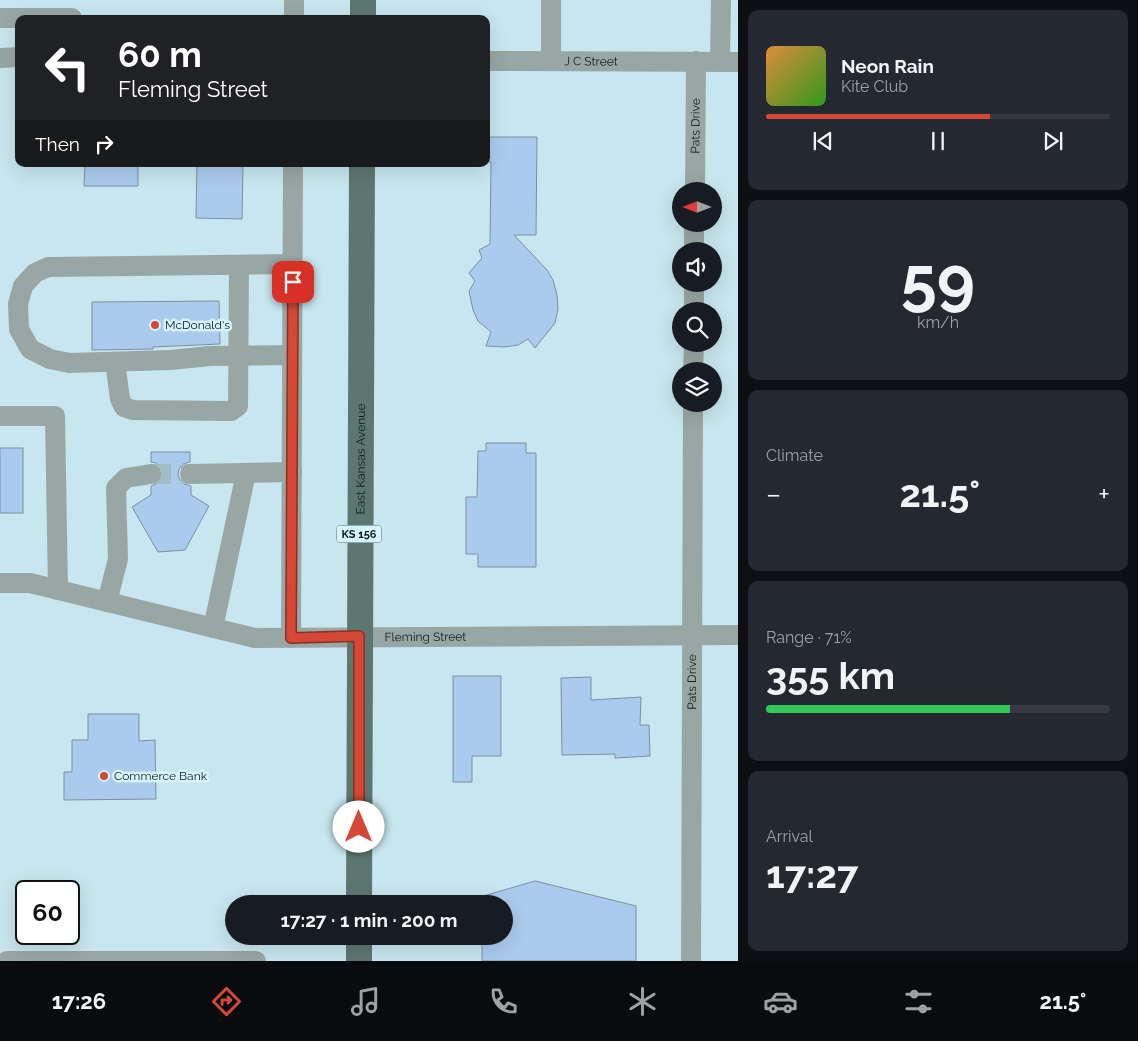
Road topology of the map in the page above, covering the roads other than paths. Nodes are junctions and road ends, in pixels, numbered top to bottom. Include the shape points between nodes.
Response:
1 (72, 0) edge
2 (294, 0) edge
3 (363, 0) edge
4 (551, 0) edge
5 (721, 0) edge
6 (72, 15) edge
7 (294, 15) edge
8 (363, 15) edge
9 (0, 18) edge
10 (15, 18) edge
11 (15, 57) edge
12 (0, 58) edge
13 (490, 61) edge
14 (551, 61) junction
15 (696, 61) junction
16 (729, 62) edge
17 (293, 167) edge
18 (362, 167) edge
19 (695, 182) edge
20 (293, 264) junction
21 (239, 265) junction
22 (292, 355) junction
23 (239, 356) junction
24 (115, 362) junction
25 (693, 412) edge
26 (0, 416) edge
27 (292, 472) junction
28 (246, 473) junction
29 (151, 474) tunnel mouth
30 (190, 474) tunnel mouth
31 (0, 583) edge
32 (58, 590) junction
33 (107, 602) junction
34 (213, 628) junction
35 (692, 635) junction
36 (738, 635) edge
37 (359, 636) junction
38 (291, 638) junction
39 (359, 895) edge
40 (359, 945) edge
41 (124, 960) edge
42 (7, 961) edge
43 (100, 961) edge
44 (256, 961) edge
45 (359, 961) edge
46 (691, 961) edge

1 - 6 street
2 - 7 street
3 - 8 main road
4 - 14 street
5 - 16 street
9 - 10 street
11 - 12 street
13 - 14 street, J C Street
14 - 15 street, J C Street
15 - 16 street, J C Street
15 - 19 street, Pats Drive
17 - 20 street
18 - 37 main road, East Kansas Avenue / KS 156
20 - 21 street
20 - 22 street
21 - 23 street
21 - 24 street via 48,267 35,273 23,286 18,304 19,330 30,349 50,359 69,363
22 - 23 street
22 - 27 street
23 - 24 street
23 - 24 street via 238,406 231,411 133,410 124,407
25 - 35 street, Pats Drive
26 - 32 street via 55,416
27 - 28 street
27 - 38 street
28 - 30 street
28 - 34 street
29 - 33 street via 126,478 116,488 118,559
31 - 32 street, Fleming Street via 30,583
32 - 33 street, Fleming Street
33 - 34 street, Fleming Street
34 - 38 street, Fleming Street via 255,638
35 - 36 street, Fleming Street
35 - 37 street, Fleming Street
35 - 46 street, Pats Drive
37 - 38 street, Fleming Street
37 - 39 main road, East Kansas Avenue / KS 156
40 - 45 main road
41 - 43 street
41 - 44 street
42 - 43 street

